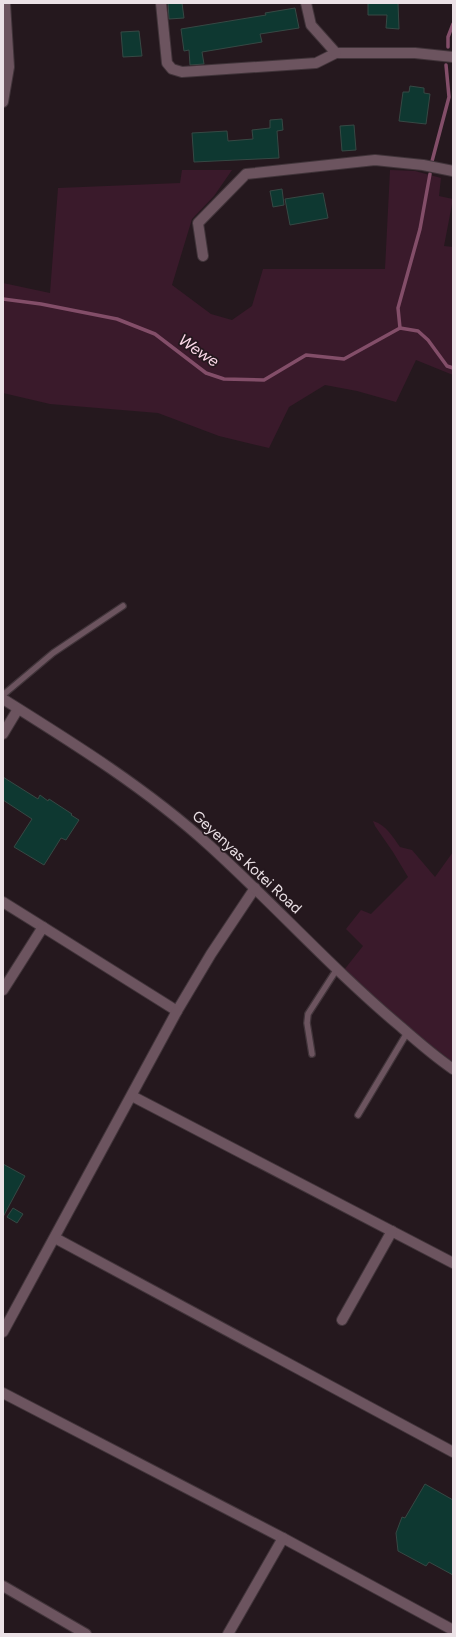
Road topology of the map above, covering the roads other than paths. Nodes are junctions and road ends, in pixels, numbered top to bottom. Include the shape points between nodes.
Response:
1 (5, 3) edge
2 (161, 3) edge
3 (306, 3) edge
4 (336, 53) junction
5 (453, 57) edge
6 (3, 102) edge
7 (453, 171) edge
8 (203, 256) dead end
9 (123, 606) dead end
10 (3, 694) edge
11 (3, 699) edge
12 (18, 709) junction
13 (3, 734) edge
14 (255, 888) junction
15 (3, 902) edge
16 (43, 927) junction
17 (337, 970) junction
18 (3, 990) edge
19 (177, 1011) junction
20 (407, 1033) junction
21 (312, 1054) dead end
22 (453, 1069) edge
23 (132, 1096) junction
24 (358, 1115) dead end
25 (392, 1231) junction
26 (55, 1238) junction
27 (453, 1263) edge
28 (342, 1320) dead end
29 (3, 1332) edge
30 (3, 1393) edge
31 (453, 1452) edge
32 (283, 1538) junction
33 (3, 1586) edge
34 (453, 1630) edge
35 (86, 1634) edge
36 (228, 1634) edge

1 - 6 street via 9,67
2 - 4 street via 168,63 172,69 182,72 316,63
3 - 4 street via 310,26
4 - 5 street via 415,53
7 - 8 street via 376,160 246,174 198,223
9 - 10 lane via 53,653
11 - 12 street, Geyenyas Kotei Road
12 - 13 street
12 - 14 street, Geyenyas Kotei Road via 144,791 209,845
14 - 17 street, Geyenyas Kotei Road
14 - 19 street
15 - 16 street
16 - 18 street
16 - 19 street
17 - 20 street, Geyenyas Kotei Road
17 - 21 lane via 308,1014
19 - 23 street
20 - 22 street, Geyenyas Kotei Road
20 - 24 lane
23 - 25 street
23 - 26 street
25 - 27 street
25 - 28 street
26 - 29 street
26 - 31 street
30 - 32 street
32 - 34 street
32 - 36 street
33 - 35 street

